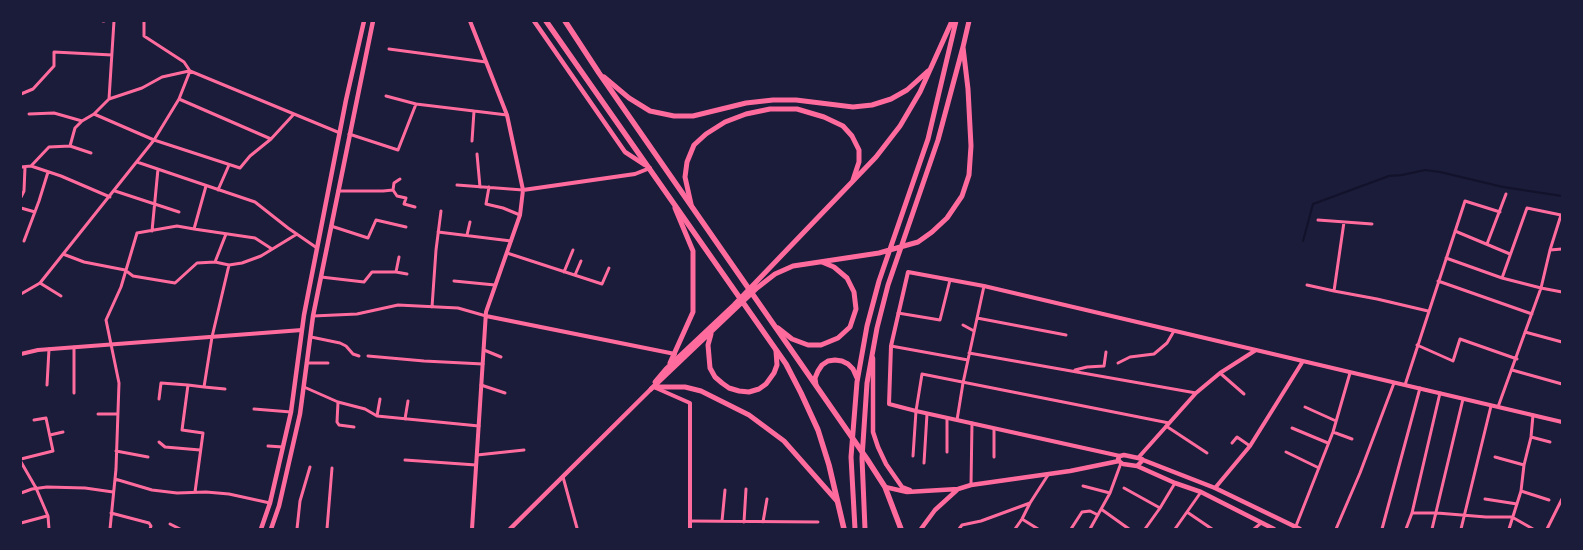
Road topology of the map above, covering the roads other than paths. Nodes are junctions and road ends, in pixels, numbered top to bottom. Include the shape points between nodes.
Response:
1 (114, 21) edge
2 (144, 21) edge
3 (364, 21) edge
4 (373, 21) edge
5 (470, 21) edge
6 (534, 21) edge
7 (546, 21) edge
8 (565, 21) edge
9 (952, 21) edge
10 (956, 21) edge
11 (969, 21) edge
12 (554, 32) junction
13 (545, 37) junction
14 (963, 47) junction
15 (389, 49) dead end
16 (112, 55) junction
17 (486, 62) junction
18 (930, 69) junction
19 (190, 71) junction
20 (599, 73) junction
21 (21, 94) edge
22 (386, 96) dead end
23 (109, 99) junction
24 (178, 99) junction
25 (416, 104) junction
26 (474, 110) junction
27 (29, 114) dead end
28 (94, 114) junction
29 (294, 114) junction
30 (507, 114) junction
31 (82, 121) junction
32 (340, 132) junction
33 (349, 134) junction
34 (271, 139) junction
35 (154, 140) junction
36 (472, 141) dead end
37 (70, 146) junction
38 (91, 153) dead end
39 (477, 154) dead end
40 (137, 162) junction
41 (229, 165) junction
42 (31, 166) junction
43 (23, 167) edge
44 (650, 168) junction
45 (158, 170) junction
46 (48, 172) junction
47 (400, 179) dead end
48 (851, 184) junction
49 (457, 185) dead end
50 (206, 186) junction
51 (480, 187) junction
52 (489, 187) junction
53 (218, 190) junction
54 (393, 190) junction
55 (523, 190) junction
56 (115, 191) junction
57 (338, 191) junction
58 (668, 194) junction
59 (1506, 194) dead end
60 (21, 197) edge
61 (110, 197) junction
62 (153, 203) junction
63 (691, 205) junction
64 (21, 208) edge
65 (415, 208) dead end
66 (441, 211) dead end
67 (35, 212) junction
68 (179, 212) dead end
69 (1500, 212) junction
70 (520, 214) junction
71 (1561, 215) edge
72 (1318, 220) dead end
73 (470, 222) dead end
74 (1344, 222) junction
75 (1372, 224) dead end
76 (330, 226) junction
77 (406, 227) dead end
78 (152, 230) junction
79 (194, 230) junction
80 (1454, 231) junction
81 (438, 232) junction
82 (226, 234) junction
83 (297, 234) junction
84 (467, 235) junction
85 (24, 241) dead end
86 (510, 241) junction
87 (1487, 244) junction
88 (318, 248) junction
89 (1562, 248) edge
90 (272, 249) junction
91 (326, 250) junction
92 (573, 250) dead end
93 (1550, 250) junction
94 (506, 253) junction
95 (63, 254) junction
96 (1510, 254) junction
97 (400, 258) dead end
98 (1446, 258) junction
99 (581, 260) dead end
100 (215, 262) junction
101 (822, 262) junction
102 (229, 265) junction
103 (609, 268) dead end
104 (125, 270) junction
105 (396, 272) junction
106 (564, 272) junction
107 (407, 274) dead end
108 (575, 275) junction
109 (321, 277) junction
110 (1502, 278) junction
111 (950, 279) junction
112 (454, 281) dead end
113 (1438, 282) junction
114 (40, 283) junction
115 (495, 285) junction
116 (1307, 285) dead end
117 (756, 286) junction
118 (984, 286) junction
119 (1541, 288) junction
120 (1334, 291) junction
121 (1562, 292) edge
122 (21, 294) edge
123 (61, 296) dead end
124 (736, 306) junction
125 (432, 307) junction
126 (1428, 311) junction
127 (898, 313) junction
128 (1532, 314) junction
129 (313, 316) junction
130 (486, 316) junction
131 (976, 318) junction
132 (963, 325) dead end
133 (775, 326) junction
134 (302, 330) junction
135 (974, 331) junction
136 (1174, 331) junction
137 (712, 332) junction
138 (1525, 332) junction
139 (1066, 335) dead end
140 (311, 336) junction
141 (212, 337) junction
142 (1562, 342) edge
143 (111, 344) junction
144 (1417, 345) junction
145 (873, 346) junction
146 (891, 346) junction
147 (74, 347) junction
148 (775, 348) junction
149 (49, 349) junction
150 (484, 350) junction
151 (1256, 350) junction
152 (1106, 352) dead end
153 (970, 353) junction
154 (21, 354) edge
155 (675, 354) junction
156 (359, 356) dead end
157 (368, 356) dead end
158 (502, 358) dead end
159 (1517, 359) junction
160 (968, 360) junction
161 (1303, 361) junction
162 (307, 363) junction
163 (328, 363) dead end
164 (1118, 363) dead end
165 (483, 364) junction
166 (666, 369) junction
167 (1512, 370) junction
168 (1074, 371) junction
169 (1350, 372) junction
170 (1220, 373) junction
171 (857, 382) junction
172 (1394, 382) junction
173 (963, 383) junction
174 (47, 384) dead end
175 (1562, 384) edge
176 (188, 385) junction
177 (481, 385) junction
178 (816, 385) junction
179 (1405, 385) junction
180 (204, 387) junction
181 (304, 387) junction
182 (653, 388) junction
183 (1420, 388) junction
184 (225, 389) dead end
185 (74, 393) dead end
186 (505, 393) dead end
187 (1196, 393) junction
188 (1440, 393) junction
189 (1244, 394) dead end
190 (380, 398) dead end
191 (159, 399) dead end
192 (1463, 399) junction
193 (408, 401) dead end
194 (338, 402) junction
195 (1305, 406) dead end
196 (1492, 406) junction
197 (1498, 407) junction
198 (254, 409) dead end
199 (291, 412) junction
200 (916, 412) junction
201 (98, 414) dead end
202 (118, 414) junction
203 (300, 414) junction
204 (927, 414) junction
205 (1533, 415) junction
206 (377, 416) junction
207 (947, 418) junction
208 (405, 419) junction
209 (34, 420) dead end
210 (957, 420) junction
211 (1336, 421) junction
212 (1562, 422) edge
213 (972, 423) junction
214 (1167, 425) junction
215 (479, 426) junction
216 (354, 427) dead end
217 (1292, 428) dead end
218 (994, 429) junction
219 (63, 432) dead end
220 (1333, 432) junction
221 (50, 435) junction
222 (1530, 437) junction
223 (1352, 439) dead end
224 (159, 442) dead end
225 (1550, 442) dead end
226 (1232, 443) dead end
227 (1328, 443) junction
228 (268, 446) dead end
229 (1250, 446) junction
230 (283, 447) junction
231 (116, 450) junction
232 (200, 450) junction
233 (524, 450) dead end
234 (948, 452) dead end
235 (1286, 452) dead end
236 (1207, 453) dead end
237 (477, 455) junction
238 (913, 456) dead end
239 (148, 457) dead end
240 (994, 457) dead end
241 (1495, 457) dead end
242 (1140, 458) junction
243 (21, 460) edge
244 (404, 460) dead end
245 (1120, 460) junction
246 (924, 463) dead end
247 (476, 465) junction
248 (1524, 465) junction
249 (1137, 466) junction
250 (310, 467) dead end
251 (332, 468) dead end
252 (1319, 468) junction
253 (1048, 474) junction
254 (562, 476) junction
255 (115, 479) junction
256 (1175, 484) junction
257 (971, 486) junction
258 (1083, 486) dead end
259 (884, 487) junction
260 (36, 488) junction
261 (1124, 488) dead end
262 (1215, 488) junction
263 (746, 489) dead end
264 (958, 489) junction
265 (725, 490) dead end
266 (1521, 491) junction
267 (113, 492) junction
268 (195, 492) junction
269 (913, 492) junction
270 (1201, 492) junction
271 (21, 493) edge
272 (1110, 494) junction
273 (767, 499) dead end
274 (1485, 499) dead end
275 (1562, 499) edge
276 (1549, 500) dead end
277 (270, 503) junction
278 (1030, 503) junction
279 (838, 504) junction
280 (1516, 504) junction
281 (1160, 508) junction
282 (1101, 509) junction
283 (111, 512) junction
284 (1188, 512) junction
285 (1412, 513) junction
286 (1437, 513) junction
287 (1098, 515) junction
288 (48, 516) junction
289 (1464, 516) junction
290 (1512, 517) junction
291 (1022, 519) junction
292 (690, 521) junction
293 (722, 521) junction
294 (744, 522) junction
295 (763, 522) junction
296 (818, 522) dead end
297 (1262, 522) junction
298 (21, 523) edge
299 (170, 524) dead end
300 (578, 528) edge
301 (1298, 528) edge
302 (49, 529) edge
303 (110, 529) edge
304 (150, 529) edge
305 (180, 529) edge
306 (261, 529) edge
307 (271, 529) edge
308 (298, 529) edge
309 (327, 529) edge
310 (472, 529) edge
311 (510, 529) edge
312 (690, 529) edge
313 (844, 529) edge
314 (856, 529) edge
315 (865, 529) edge
316 (901, 529) edge
317 (921, 529) edge
318 (959, 529) edge
319 (1015, 529) edge
320 (1038, 529) edge
321 (1071, 529) edge
322 (1090, 529) edge
323 (1130, 529) edge
324 (1145, 529) edge
325 (1175, 529) edge
326 (1212, 529) edge
327 (1254, 529) edge
328 (1274, 529) edge
329 (1336, 529) edge
330 (1382, 529) edge
331 (1406, 529) edge
332 (1432, 529) edge
333 (1461, 529) edge
334 (1508, 529) edge
335 (1533, 529) edge
336 (1547, 529) edge

1 - 16 street
2 - 19 street via 144,36 184,62
3 - 32 main road
4 - 33 main road
5 - 17 street
6 - 13 main road
7 - 12 highway
8 - 20 highway
9 - 18 main road
10 - 171 main road via 928,139 879,282
11 - 14 main road
12 - 13 main road
12 - 44 highway
13 - 44 main road via 625,152
14 - 101 main road via 970,137 969,175 962,196 947,218 918,242 878,253
14 - 145 main road via 938,140 888,284
15 - 17 street
16 - 21 street via 54,52 54,66 33,89
16 - 23 street
17 - 30 street
18 - 20 main road via 907,90 872,105 853,107 774,100 746,103 694,116 650,111
18 - 48 main road via 900,126
19 - 23 street via 162,77
19 - 24 street
19 - 29 street
20 - 63 highway
22 - 25 street
23 - 28 street
24 - 34 street
24 - 35 street
25 - 26 street
25 - 33 street via 398,150
26 - 30 street
26 - 36 street
27 - 31 street via 54,113
28 - 31 street
28 - 35 street
29 - 32 street
29 - 34 street
30 - 55 street
31 - 37 street via 75,128
32 - 88 main road
33 - 57 main road
34 - 41 street via 240,168
35 - 40 street
35 - 41 street
37 - 38 street
37 - 42 street via 49,147
39 - 51 street
40 - 45 street
40 - 56 street
41 - 53 street
42 - 43 street
42 - 46 street
43 - 60 street via 24,191
44 - 55 street via 635,174
44 - 58 highway
45 - 50 street
45 - 62 street
46 - 61 street
46 - 67 street
47 - 54 street via 394,183
48 - 63 main road via 859,162 859,150 843,126 797,109 770,109 725,122 694,146 685,176
48 - 117 main road
49 - 51 street
50 - 53 street
50 - 79 street
51 - 52 street
52 - 55 street
52 - 70 street via 486,204
53 - 83 street via 255,202
54 - 57 street
54 - 65 street via 397,196 406,198 404,204
55 - 70 street
56 - 61 street
56 - 62 street
57 - 76 main road
58 - 148 highway
58 - 155 main road via 693,251 693,312
59 - 69 street
61 - 95 street
62 - 68 street
62 - 78 street
63 - 133 highway
64 - 67 street
66 - 81 street
67 - 85 street
69 - 80 street via 1465,201
69 - 87 street
70 - 86 street
71 - 93 street
71 - 96 street via 1527,208
72 - 74 street
73 - 84 street
74 - 75 street
74 - 120 street
76 - 77 street via 368,238 376,220
76 - 91 main road
78 - 79 street via 177,226
78 - 104 street via 137,233
79 - 82 street
80 - 87 street
80 - 98 street
81 - 84 street
81 - 125 street
82 - 90 street via 255,238
82 - 100 street
83 - 88 street
83 - 90 street
84 - 86 street
86 - 94 street
87 - 96 street
88 - 91 main road
88 - 134 main road
89 - 93 street
90 - 102 street via 261,256
91 - 109 main road
92 - 106 street
93 - 119 street
94 - 106 street
94 - 115 street
95 - 104 street
95 - 114 street
96 - 110 street
97 - 105 street
98 - 110 street
98 - 113 street
99 - 108 street
100 - 102 street
100 - 104 street via 197,263 175,283 133,276
101 - 117 main road via 793,266
101 - 133 main road via 847,278 854,292 856,309 850,327 838,338 820,345 808,345 792,339
102 - 141 street
103 - 108 street via 602,284
104 - 143 street via 106,320
105 - 107 street
105 - 109 street via 372,272 364,282
106 - 108 street
109 - 129 main road
110 - 119 street
111 - 118 street
111 - 127 street via 908,272
111 - 127 street via 940,320
112 - 115 street
113 - 126 street
113 - 128 street
114 - 122 street
114 - 123 street
115 - 130 street
116 - 120 street
117 - 124 main road
118 - 131 street
118 - 136 street
119 - 121 street
119 - 128 street
120 - 126 street
124 - 137 main road
124 - 166 main road
125 - 129 street via 398,305 357,314
125 - 130 street via 458,308
126 - 144 street
127 - 146 street
128 - 138 street
129 - 140 main road
130 - 150 street
130 - 155 street
131 - 135 street
131 - 139 street
132 - 135 street
133 - 178 highway
134 - 141 street
134 - 199 main road
135 - 153 street
136 - 151 street
136 - 164 street via 1167,343 1154,354 1130,357
137 - 148 main road via 708,345 710,368 722,383 739,391 759,389 771,379 777,365
137 - 182 main road
138 - 142 street
138 - 159 street
140 - 156 street via 340,342
140 - 162 main road
141 - 143 street
141 - 180 street
143 - 147 street
143 - 202 street via 119,383
144 - 159 street via 1453,361 1460,339
144 - 179 street
145 - 269 main road via 873,432 896,479 902,487
145 - 315 main road via 862,458
146 - 160 street
146 - 200 street via 889,404
147 - 149 street
147 - 185 street
148 - 279 highway via 790,371 818,430
149 - 154 street
149 - 174 street
150 - 158 street
150 - 165 street
151 - 161 street
151 - 170 street
152 - 168 street via 1104,366 1087,366
153 - 160 street
153 - 168 street
155 - 166 main road
157 - 165 street
159 - 167 street
160 - 173 street
161 - 169 street
161 - 229 street
162 - 163 street
162 - 181 main road
165 - 177 street
166 - 182 main road
167 - 175 street
167 - 197 street
168 - 187 street
169 - 172 street
169 - 211 street
170 - 187 street
170 - 189 street
171 - 178 main road via 848,364 835,360 822,365
171 - 314 main road via 851,457
172 - 179 street
172 - 329 street
173 - 200 street via 922,374
173 - 210 street
173 - 214 street
176 - 180 street
176 - 191 street via 161,383
176 - 232 street via 182,430 203,433
177 - 186 street
177 - 215 street
178 - 259 highway
179 - 183 street
180 - 184 street
181 - 194 street
181 - 203 main road
182 - 254 main road
182 - 279 main road via 685,387 701,391 750,415 784,441
182 - 292 street via 690,403
183 - 188 street
183 - 330 street
187 - 214 street
188 - 192 street
188 - 285 street
190 - 206 street
192 - 196 street
192 - 286 street
193 - 208 street
194 - 206 street via 365,409
194 - 216 street via 336,422
195 - 211 street
196 - 197 street
196 - 289 street
197 - 205 street
198 - 199 street
199 - 203 main road
199 - 230 main road
200 - 204 street
200 - 238 street
201 - 202 street
202 - 231 street
203 - 307 main road
204 - 207 street
204 - 246 street
205 - 212 street
205 - 222 street
206 - 208 street
207 - 210 street
207 - 234 street
208 - 215 street
209 - 221 street via 46,418
210 - 213 street
211 - 220 street
213 - 218 street
213 - 257 street
214 - 236 street
214 - 242 street
215 - 237 street
217 - 227 street
218 - 240 street
218 - 245 street
219 - 221 street
220 - 223 street
220 - 227 street
221 - 243 street via 53,451
222 - 225 street
222 - 248 street
224 - 232 street via 165,447
226 - 229 street via 1237,437
227 - 252 street
228 - 230 street
229 - 262 street
230 - 277 main road
231 - 239 street
231 - 255 street
232 - 268 street
233 - 237 street
235 - 252 street
237 - 247 street
241 - 248 street
242 - 245 main road
242 - 249 main road via 1142,461
242 - 262 main road
243 - 260 street
244 - 247 street
245 - 249 main road
245 - 253 main road
245 - 272 street
247 - 310 street
248 - 266 street
249 - 256 main road
250 - 308 street via 300,501
251 - 309 street
252 - 301 street
253 - 257 main road
253 - 278 street
254 - 300 street
254 - 311 main road
255 - 267 street
255 - 268 street via 152,490
256 - 270 main road
256 - 281 street
257 - 264 main road
258 - 272 street
259 - 269 main road
259 - 316 highway
260 - 267 street via 68,487
260 - 271 street
260 - 288 street
261 - 281 street
262 - 301 main road
263 - 294 street
264 - 269 main road
264 - 317 main road via 935,510
265 - 293 street
266 - 276 street
266 - 280 street
267 - 283 street
268 - 277 street via 229,494
270 - 284 street
270 - 297 main road
272 - 282 street
273 - 295 street
274 - 280 street
275 - 336 street
277 - 306 main road
278 - 291 street
278 - 318 street via 981,521 962,524
279 - 313 highway
280 - 290 street
281 - 324 street
282 - 287 street
282 - 323 street
283 - 303 street
283 - 304 street via 149,523
284 - 325 street
284 - 326 street
285 - 286 street
285 - 331 street
286 - 289 street
286 - 332 street
287 - 321 street via 1082,512
287 - 322 street
288 - 298 street
288 - 302 street
289 - 290 street
289 - 333 street
290 - 334 street
290 - 335 street
291 - 319 street
291 - 320 street
292 - 293 street
292 - 312 street
293 - 294 street
294 - 295 street
295 - 296 street
297 - 327 street
297 - 328 main road
299 - 305 street

